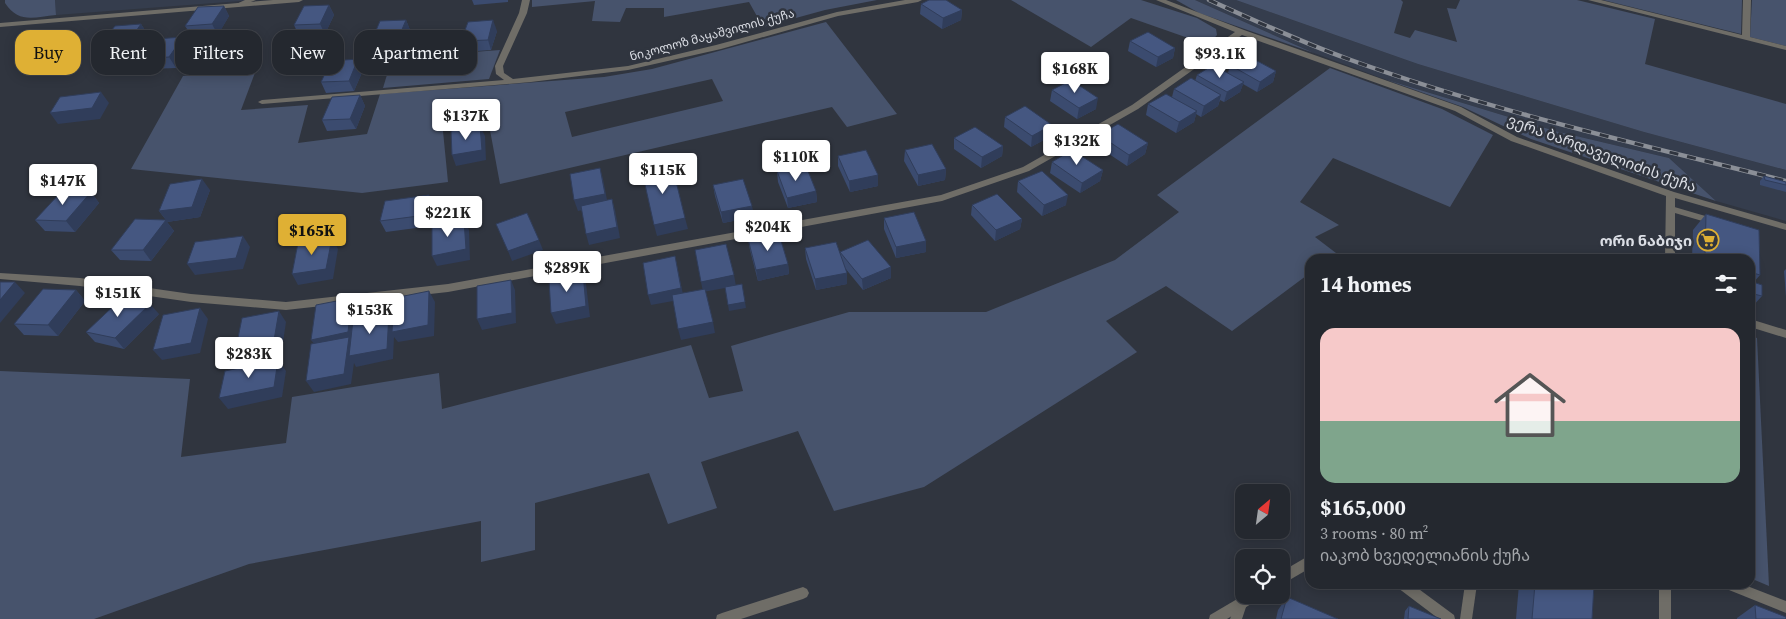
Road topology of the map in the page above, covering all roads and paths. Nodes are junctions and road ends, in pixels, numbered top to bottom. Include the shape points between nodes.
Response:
1 (252, 0) edge
2 (299, 0) edge
3 (526, 0) edge
4 (918, 0) edge
5 (1160, 0) edge
6 (1592, 0) edge
7 (1747, 0) edge
8 (238, 6) junction
9 (0, 26) edge
10 (1240, 32) junction
11 (1746, 38) junction
12 (1786, 48) edge
13 (510, 80) junction
14 (262, 102) dead end
15 (1671, 194) junction
16 (1671, 209) junction
17 (1722, 224) edge
18 (1786, 227) edge
19 (1670, 254) edge
20 (0, 276) edge
21 (1755, 325) edge
22 (1786, 334) edge
23 (1305, 564) edge
24 (1290, 573) edge
25 (1409, 589) edge
26 (1470, 589) edge
27 (1665, 589) edge
28 (1741, 589) edge
29 (804, 593) dead end
30 (1241, 604) joint
31 (1786, 606) edge
32 (722, 619) edge
33 (1215, 619) edge
34 (1236, 619) edge
35 (1449, 619) edge
36 (1466, 619) edge
37 (1665, 619) edge

1 - 8 street
2 - 8 street
3 - 13 street via 499,66 500,74
4 - 13 street, ნიკოლოზ მაყაშვილის ქუჩა via 837,14 652,64
5 - 10 street, ვერა ბარდაველიძის ქუჩა
6 - 11 street
7 - 11 street
8 - 9 street
10 - 15 street, ვერა ბარდაველიძის ქუჩა via 1458,109 1514,139
10 - 20 street via 1135,107 1026,169 942,198 448,288 286,306
11 - 12 street
13 - 14 street, ნიკოლოზ მაყაშვილის ქუჩა
15 - 16 street
15 - 18 street, ვერა ბარდაველიძის ქუჩა
16 - 17 street
16 - 19 street
21 - 22 street
23 - 24 street
25 - 35 street
26 - 36 street
27 - 37 street
28 - 31 street
29 - 32 street
30 - 33 street
30 - 34 street

